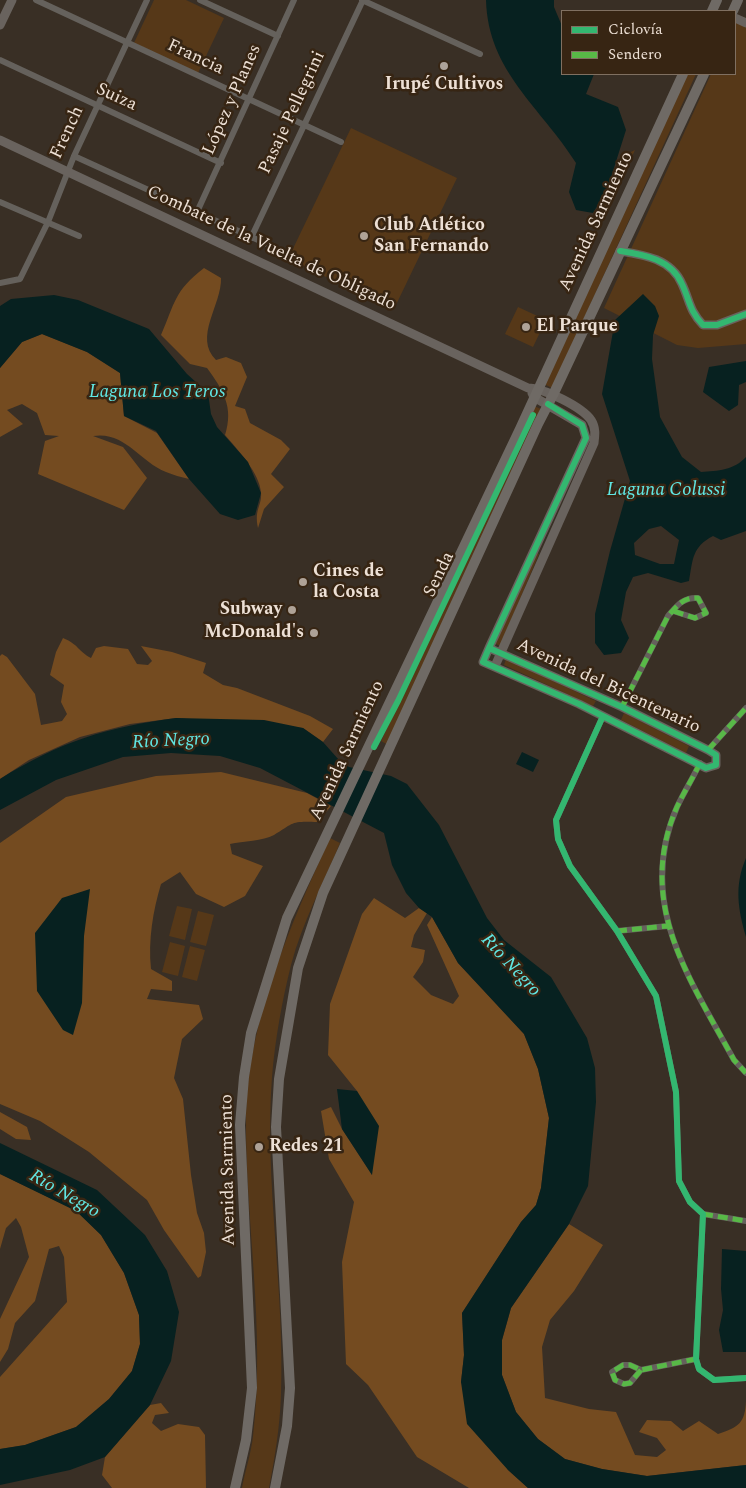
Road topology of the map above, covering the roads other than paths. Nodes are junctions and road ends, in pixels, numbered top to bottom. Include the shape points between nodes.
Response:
1 (12, 0) edge
2 (36, 0) edge
3 (147, 0) edge
4 (200, 0) edge
5 (294, 0) edge
6 (362, 0) edge
7 (0, 25) edge
8 (278, 36) junction
9 (127, 42) junction
10 (480, 54) dead end
11 (0, 60) edge
12 (683, 75) edge
13 (704, 75) edge
14 (249, 100) junction
15 (97, 106) junction
16 (304, 125) junction
17 (0, 140) edge
18 (341, 142) dead end
19 (74, 156) junction
20 (220, 163) junction
21 (67, 172) junction
22 (0, 202) edge
23 (198, 212) junction
24 (48, 222) junction
25 (79, 236) dead end
26 (251, 238) junction
27 (269, 246) dead end
28 (620, 251) junction
29 (0, 283) edge
30 (746, 314) edge
31 (534, 391) junction
32 (551, 400) junction
33 (535, 546) junction
34 (545, 550) junction
35 (673, 611) junction
36 (489, 648) junction
37 (500, 653) junction
38 (495, 666) junction
39 (602, 698) junction
40 (622, 708) junction
41 (746, 708) edge
42 (600, 715) junction
43 (614, 721) junction
44 (708, 750) junction
45 (700, 763) junction
46 (668, 926) junction
47 (617, 931) junction
48 (746, 1074) edge
49 (703, 1214) junction
50 (746, 1221) edge
51 (696, 1359) junction
52 (641, 1370) dead end
53 (746, 1378) edge
54 (235, 1488) edge
55 (275, 1488) edge

1 - 7 street
2 - 9 street, Francia
3 - 9 street, French
4 - 8 street
5 - 8 street, López y Planes
6 - 10 street
6 - 16 street, Pasaje Pellegrini
8 - 14 street, López y Planes
9 - 14 street, Francia
9 - 15 street, French
11 - 15 street, Suiza
12 - 31 main road, Avenida Sarmiento
13 - 28 main road, Avenida Sarmiento
14 - 16 street, Francia
14 - 20 street, López y Planes
15 - 19 street, French
15 - 20 street, Suiza
16 - 18 street, Francia
16 - 26 street, Pasaje Pellegrini
17 - 21 street, Combate de la Vuelta de Obligado
19 - 21 street, French
19 - 23 street, Combate de la Vuelta de Obligado
20 - 23 street, López y Planes
21 - 24 street, French
21 - 31 street, Combate de la Vuelta de Obligado
22 - 24 street
23 - 26 street, Combate de la Vuelta de Obligado
24 - 25 street
24 - 29 street, French via 20,279
26 - 27 street, Combate de la Vuelta de Obligado
28 - 30 street via 652,256 675,272 692,313 703,325 717,325
28 - 32 main road, Avenida Sarmiento
31 - 32 street, Combate de la Vuelta de Obligado
31 - 54 main road, Avenida Sarmiento via 287,918 251,1033 240,1124 252,1388 246,1440
32 - 33 street via 582,425 586,438
32 - 34 street via 585,414 595,432 594,443
32 - 55 main road, Avenida Sarmiento via 323,893 305,941 279,1079 276,1127 290,1388 287,1426
33 - 34 street
33 - 36 street
34 - 37 street
35 - 35 street via 688,597 698,598 706,613 695,618
35 - 40 street
36 - 37 street, Avenida del Bicentenario
36 - 38 street, Avenida del Bicentenario via 483,662
37 - 38 street
37 - 39 street, Avenida del Bicentenario
38 - 42 street, Avenida del Bicentenario
39 - 40 street, Avenida del Bicentenario
39 - 42 street
40 - 43 street
40 - 44 street, Avenida del Bicentenario
41 - 44 street
42 - 43 street, Avenida del Bicentenario
42 - 47 street via 556,820 558,839 570,866
43 - 45 street, Avenida del Bicentenario
44 - 45 street
44 - 45 street, Avenida del Bicentenario via 716,755 716,765 706,768
45 - 46 street via 677,808 662,866
46 - 47 street
46 - 48 street via 679,958 734,1060
47 - 49 street via 656,996 676,1092 679,1181 690,1202
49 - 50 street
49 - 51 street
51 - 52 street
51 - 53 street via 699,1369 714,1380

